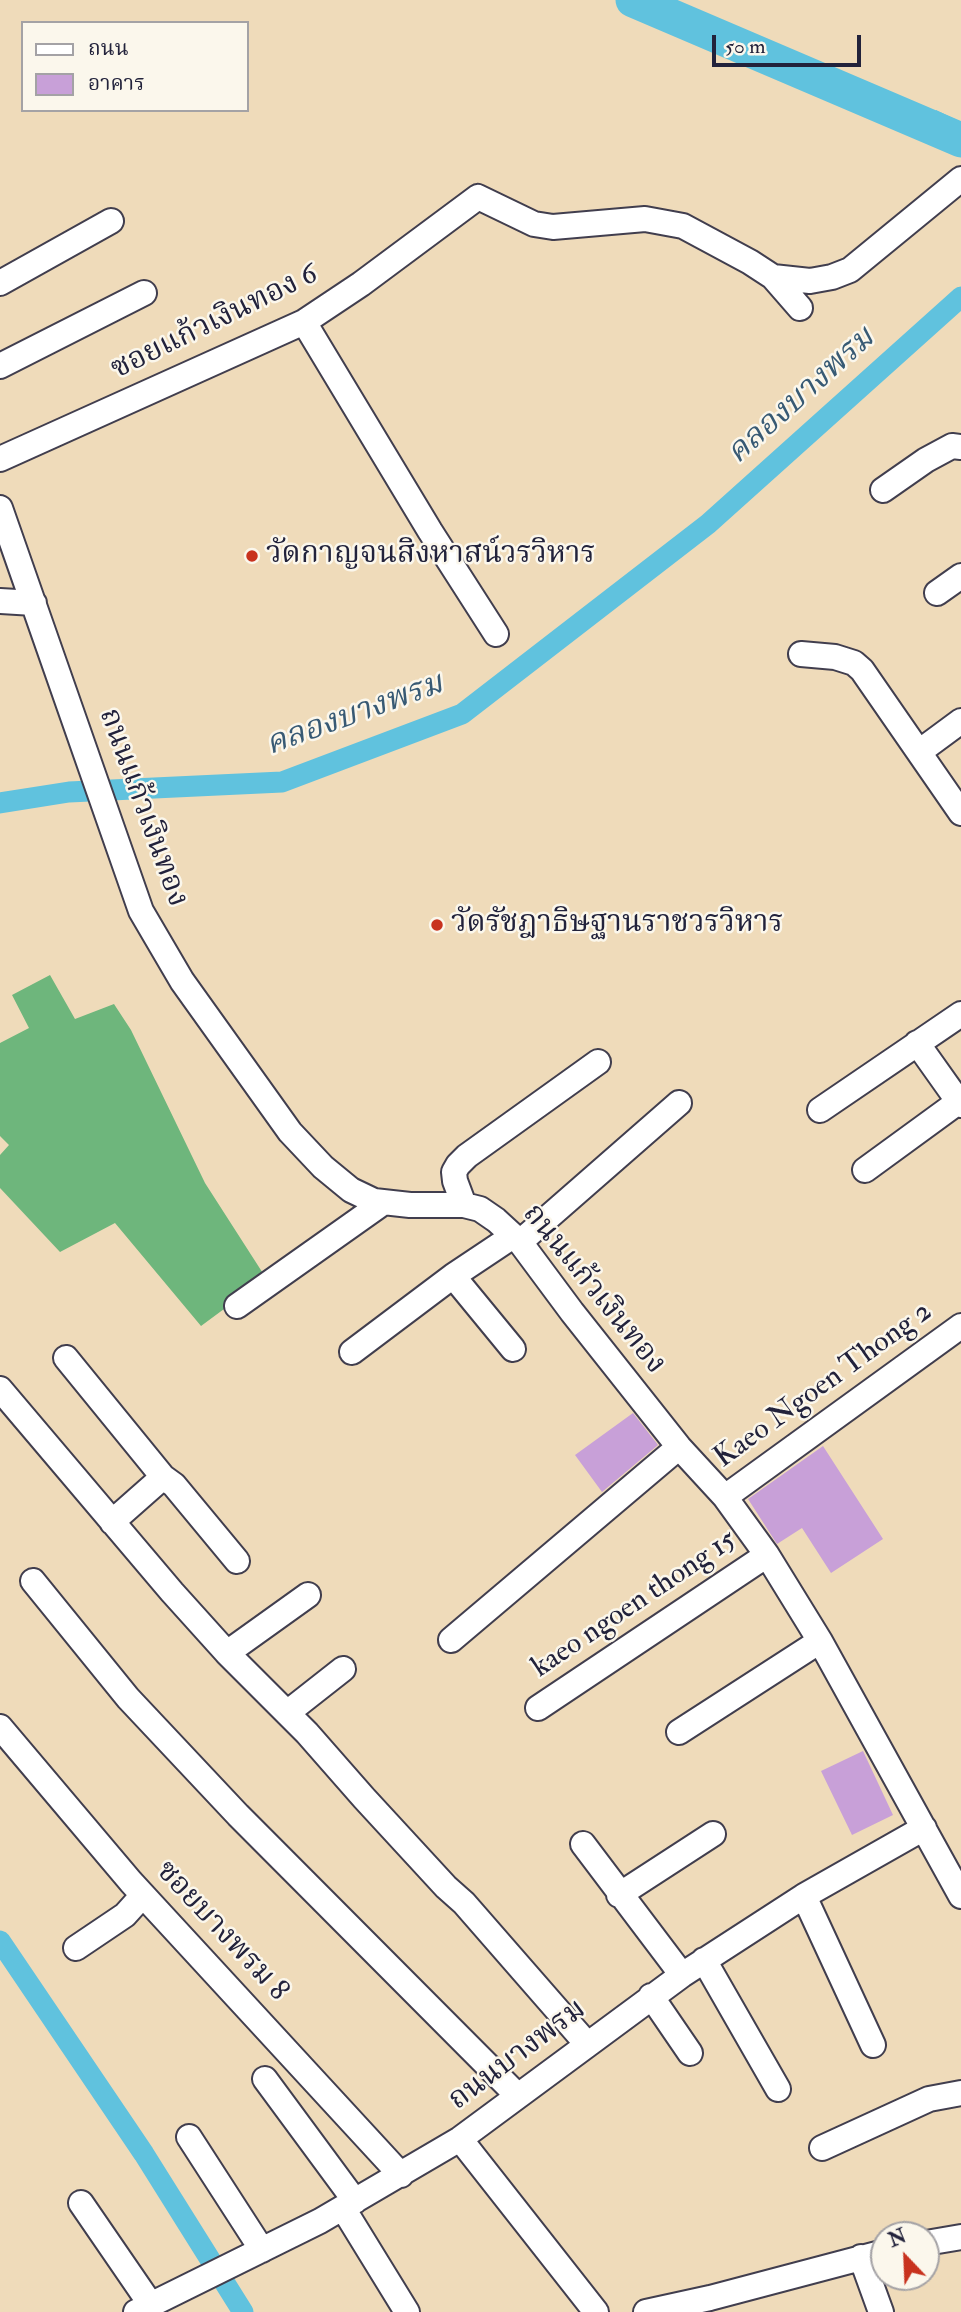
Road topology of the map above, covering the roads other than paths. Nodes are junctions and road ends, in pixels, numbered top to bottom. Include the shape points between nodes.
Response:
1 (961, 179) edge
2 (111, 221) dead end
3 (773, 277) junction
4 (0, 283) edge
5 (144, 293) dead end
6 (800, 308) dead end
7 (304, 321) junction
8 (0, 366) edge
9 (961, 447) edge
10 (0, 459) edge
11 (883, 490) dead end
12 (0, 508) edge
13 (961, 576) edge
14 (937, 593) dead end
15 (0, 601) edge
16 (34, 603) junction
17 (496, 634) dead end
18 (802, 654) dead end
19 (961, 721) edge
20 (919, 752) junction
21 (961, 813) edge
22 (961, 1014) edge
23 (917, 1043) junction
24 (598, 1062) dead end
25 (960, 1102) edge
26 (679, 1103) dead end
27 (820, 1110) dead end
28 (865, 1170) dead end
29 (384, 1202) junction
30 (464, 1205) junction
31 (516, 1239) junction
32 (453, 1276) junction
33 (237, 1306) dead end
34 (961, 1326) edge
35 (513, 1349) dead end
36 (352, 1352) dead end
37 (66, 1358) dead end
38 (0, 1389) edge
39 (679, 1447) junction
40 (163, 1477) junction
41 (725, 1497) junction
42 (112, 1522) junction
43 (767, 1555) junction
44 (237, 1562) dead end
45 (33, 1581) dead end
46 (308, 1594) dead end
47 (451, 1640) dead end
48 (820, 1641) junction
49 (227, 1653) junction
50 (343, 1669) dead end
51 (538, 1708) dead end
52 (287, 1713) junction
53 (0, 1727) edge
54 (678, 1731) dead end
55 (923, 1828) junction
56 (713, 1834) dead end
57 (583, 1844) dead end
58 (143, 1895) junction
59 (619, 1895) junction
60 (804, 1896) junction
61 (961, 1896) edge
62 (76, 1948) dead end
63 (704, 1960) junction
64 (682, 1975) junction
65 (652, 1996) junction
66 (587, 2043) junction
67 (873, 2045) dead end
68 (690, 2053) dead end
69 (265, 2079) dead end
70 (778, 2089) dead end
71 (961, 2093) edge
72 (517, 2096) junction
73 (189, 2137) dead end
74 (460, 2139) junction
75 (822, 2148) dead end
76 (401, 2175) junction
77 (81, 2203) dead end
78 (349, 2205) junction
79 (961, 2236) edge
80 (940, 2240) edge
81 (262, 2250) junction
82 (870, 2256) edge
83 (878, 2291) edge
84 (144, 2309) edge
85 (407, 2312) edge
86 (596, 2312) edge
87 (646, 2312) edge
88 (881, 2312) edge

1 - 3 street via 850,270 810,281
2 - 4 street
3 - 6 street
3 - 7 street, ซอยแก้วเงินทอง 6 via 683,226 645,219 553,227 534,224 478,197
5 - 8 street
7 - 10 street, ซอยแก้วเงินทอง 6
7 - 17 street
9 - 11 street via 951,446
12 - 16 street, ถนนแก้วเงินทอง
13 - 14 street
15 - 16 street
16 - 29 street, ถนนแก้วเงินทอง via 141,911 182,981 290,1132 351,1190
18 - 20 street via 854,663
19 - 20 street
20 - 21 street
22 - 23 street
23 - 25 street
23 - 27 street
24 - 30 street via 467,1156 454,1172
25 - 28 street
26 - 31 street
29 - 30 street, ถนนแก้วเงินทอง
29 - 33 street
30 - 31 street, ถนนแก้วเงินทอง via 488,1214
31 - 32 street
31 - 39 street, ถนนแก้วเงินทอง
32 - 35 street
32 - 36 street
34 - 41 street, Kaeo Ngoen Thong 2
37 - 40 street
38 - 42 street
39 - 41 street, ถนนแก้วเงินทอง
39 - 47 street
40 - 42 street
40 - 44 street
41 - 43 street, ถนนแก้วเงินทอง
42 - 49 street
43 - 48 street, ถนนแก้วเงินทอง
43 - 51 street, kaeo ngoen thong 15
45 - 72 street via 128,1698
46 - 49 street
48 - 54 street
48 - 55 street, ถนนแก้วเงินทอง
49 - 52 street
50 - 52 street
52 - 66 street
53 - 58 street, ซอยบางพรม 8
55 - 60 street, ถนนบางพรม
55 - 61 street, ถนนแก้วเงินทอง
56 - 59 street
57 - 59 street
58 - 62 street via 125,1915
58 - 76 street, ซอยบางพรม 8
59 - 64 street
60 - 63 street, ถนนบางพรม
60 - 67 street
63 - 64 street, ถนนบางพรม
63 - 70 street
64 - 65 street, ถนนบางพรม
65 - 66 street, ถนนบางพรม
65 - 68 street
66 - 72 street, ถนนบางพรม
69 - 78 street
71 - 75 street via 929,2099
72 - 74 street, ถนนบางพรม
73 - 81 street
74 - 76 street, ถนนบางพรม
74 - 86 street
76 - 78 street, ถนนบางพรม
77 - 84 street
78 - 81 street, ถนนบางพรม
78 - 85 street
79 - 80 street
81 - 84 street, ถนนบางพรม
82 - 87 street
83 - 88 street

